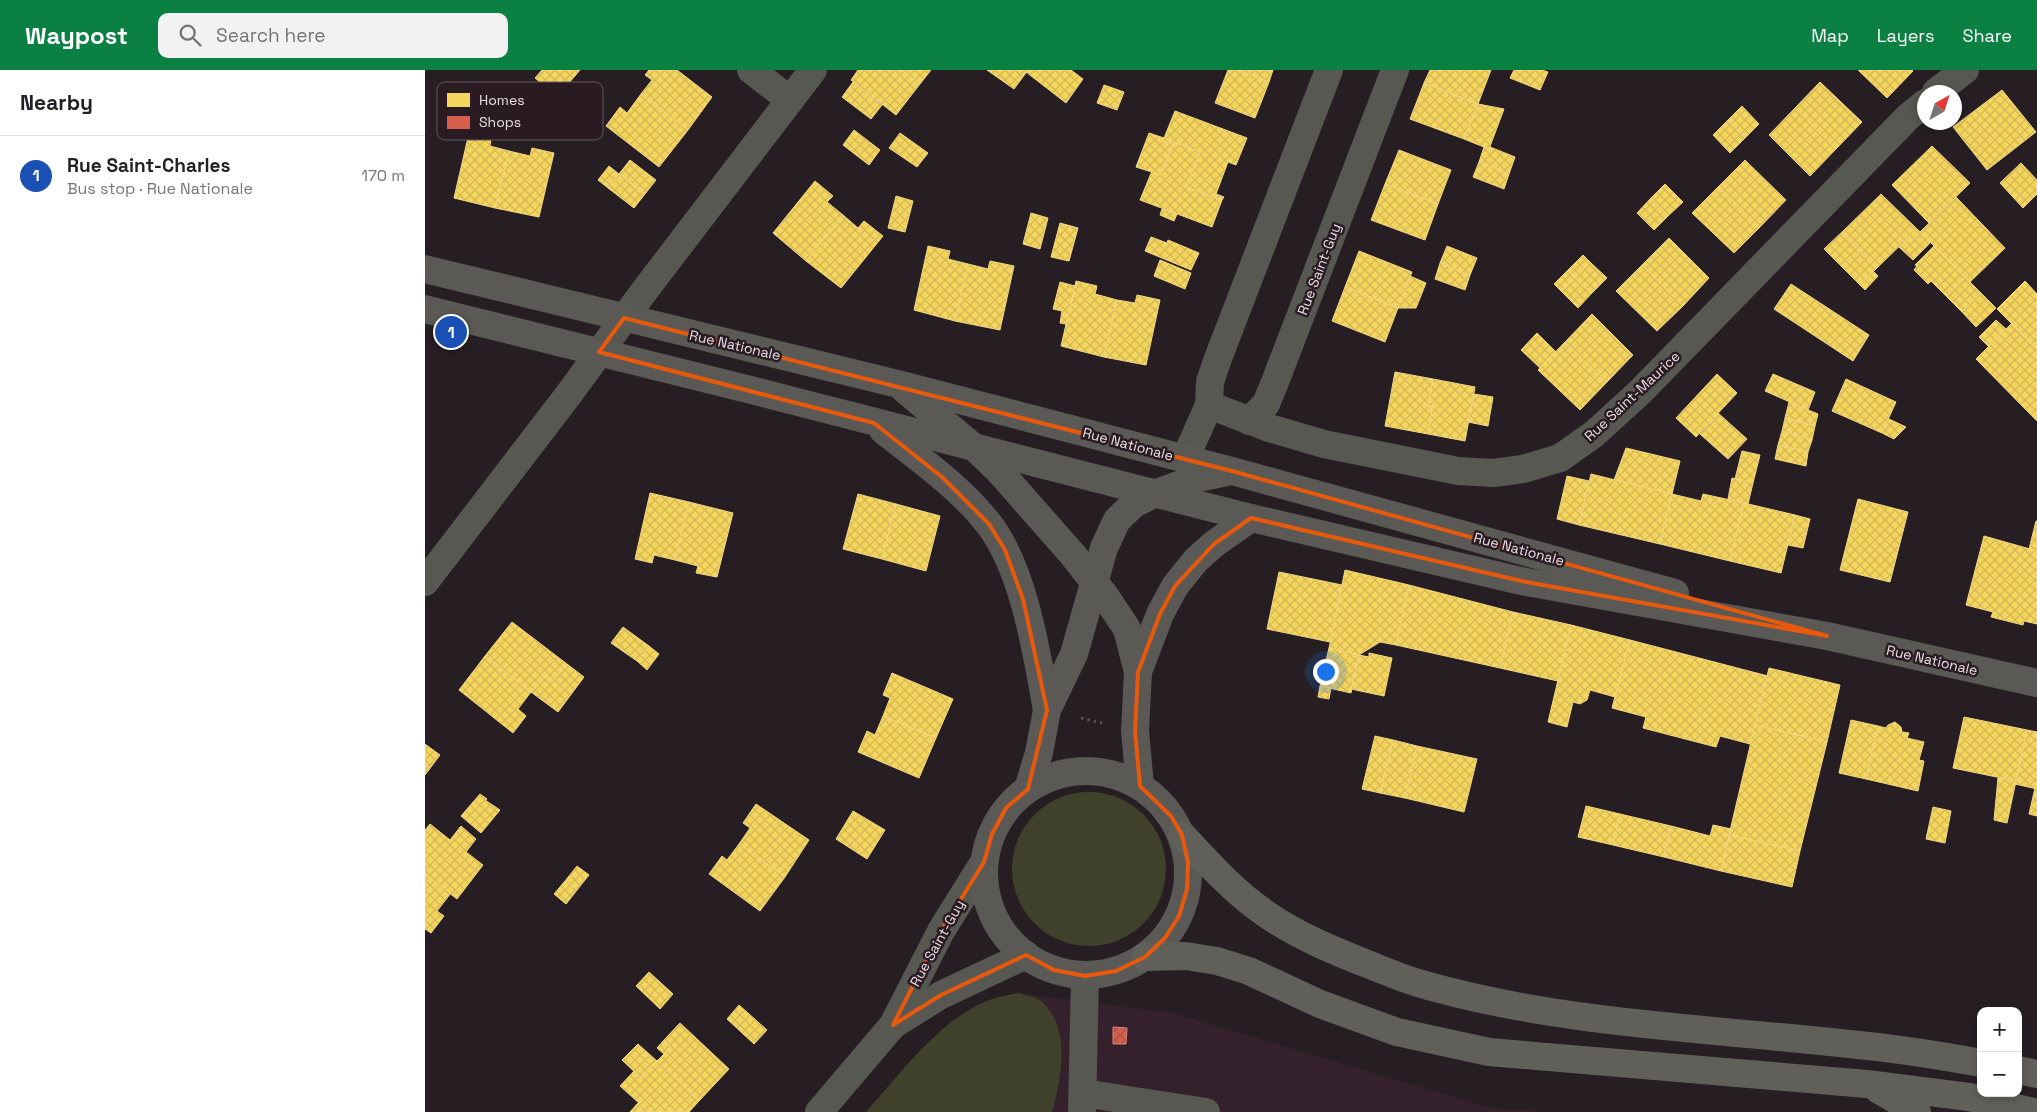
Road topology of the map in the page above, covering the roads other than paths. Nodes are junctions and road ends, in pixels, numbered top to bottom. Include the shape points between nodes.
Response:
1 (751, 70) edge
2 (813, 70) edge
3 (1329, 70) edge
4 (1395, 70) edge
5 (1965, 70) edge
6 (1945, 85) edge
7 (790, 100) junction
8 (1917, 110) edge
9 (425, 269) edge
10 (425, 309) edge
11 (624, 318) junction
12 (599, 352) junction
13 (898, 384) junction
14 (1209, 405) junction
15 (1249, 421) junction
16 (874, 423) junction
17 (976, 449) junction
18 (1185, 459) junction
19 (1232, 471) junction
20 (1154, 494) junction
21 (1251, 518) junction
22 (425, 582) edge
23 (1094, 582) junction
24 (1827, 636) junction
25 (1138, 672) junction
26 (2037, 683) edge
27 (1047, 710) junction
28 (1140, 786) junction
29 (1028, 788) junction
30 (1182, 835) junction
31 (984, 862) junction
32 (1025, 955) junction
33 (1145, 957) junction
34 (1085, 976) junction
35 (893, 1025) junction
36 (1977, 1062) edge
37 (1867, 1084) junction
38 (1083, 1102) edge
39 (819, 1112) edge
40 (1206, 1112) edge
41 (1917, 1112) edge
42 (2033, 1112) edge

1 - 7 street
2 - 7 street
3 - 14 street via 1217,361 1210,382
4 - 15 street, Rue Saint-Guy via 1266,404
5 - 6 street
7 - 11 street
8 - 15 street, Rue Saint-Maurice via 1641,392 1594,434 1560,458 1493,473 1458,471 1324,444
9 - 11 main road, Rue Nationale
10 - 12 main road, Rue Nationale
11 - 12 street
11 - 13 main road, Rue Nationale
12 - 16 main road, Rue Nationale
12 - 22 street
13 - 17 main road
13 - 18 main road, Rue Nationale
14 - 15 street
14 - 18 street
16 - 17 main road, Rue Nationale
16 - 27 main road via 970,502 1005,550 1035,643
17 - 20 main road, Rue Nationale
17 - 23 main road via 1024,498
18 - 19 main road, Rue Nationale
19 - 20 main road via 1198,478
19 - 24 main road, Rue Nationale
20 - 21 main road, Rue Nationale
20 - 23 main road via 1134,504 1117,520
21 - 24 main road, Rue Nationale via 1526,582
21 - 25 main road via 1196,560 1175,586 1159,614
23 - 25 main road via 1127,629
23 - 27 main road via 1074,654
24 - 26 main road, Rue Nationale
25 - 28 main road via 1135,731
27 - 29 main road
28 - 29 main road via 1113,774 1084,771 1055,776
28 - 30 main road via 1171,816
29 - 31 main road via 1007,808 992,834
30 - 33 main road via 1188,862 1185,898 1179,916 1165,938
30 - 36 highway via 1213,868 1266,914 1333,950 1416,983 1569,1015 1850,1044
31 - 32 main road via 985,889 993,914 1006,937
31 - 35 street, Rue Saint-Guy via 941,931
32 - 34 main road via 1054,970
32 - 35 street, Rue Saint-Guy via 941,995
33 - 34 main road via 1116,971
33 - 37 highway via 1185,956 1217,961 1397,1032 1489,1052
34 - 38 street
35 - 39 street, Rue Saint-Guy
37 - 41 highway
37 - 42 highway via 1969,1097
38 - 40 street

